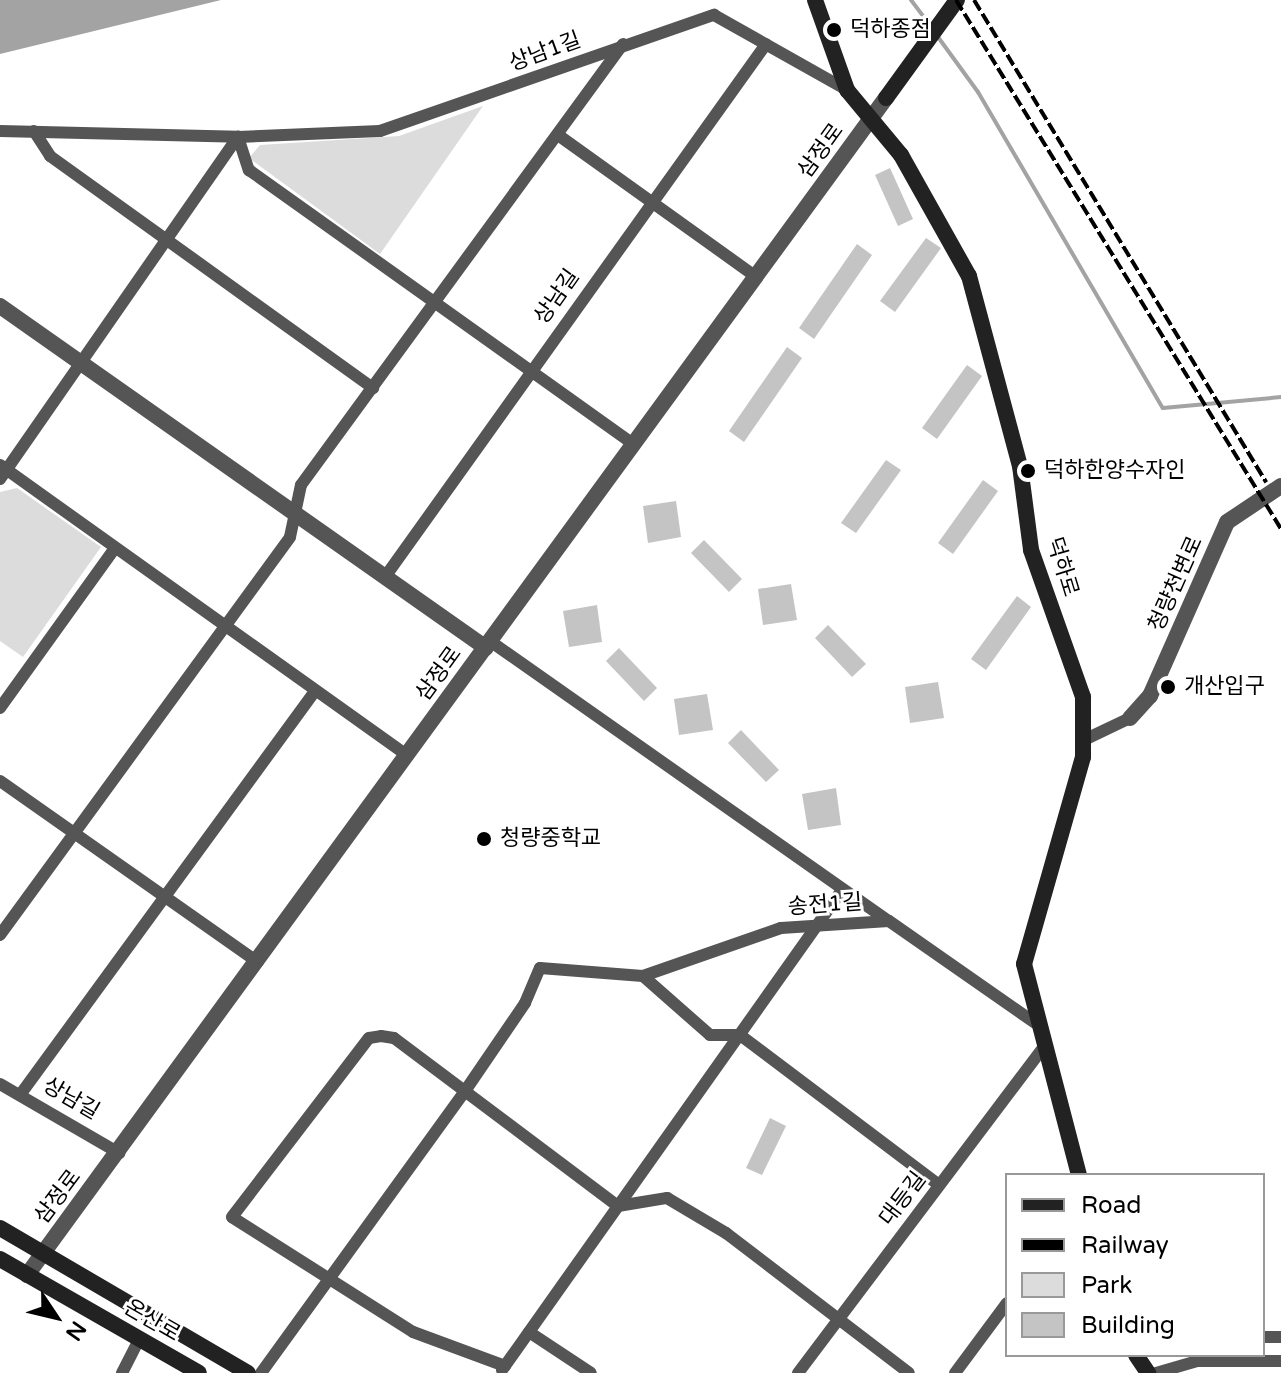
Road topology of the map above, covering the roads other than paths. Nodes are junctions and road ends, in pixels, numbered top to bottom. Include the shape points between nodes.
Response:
1 (815, 0) edge
2 (957, 0) edge
3 (623, 44) junction
4 (766, 44) junction
5 (847, 90) junction
6 (886, 98) joint
7 (873, 117) junction
8 (0, 131) edge
9 (34, 131) junction
10 (558, 135) junction
11 (238, 137) junction
12 (650, 202) junction
13 (169, 242) junction
14 (756, 277) junction
15 (437, 302) junction
16 (0, 306) edge
17 (81, 363) junction
18 (532, 371) junction
19 (373, 388) junction
20 (634, 445) junction
21 (2, 471) edge
22 (1281, 486) edge
23 (294, 513) junction
24 (115, 548) junction
25 (385, 577) junction
26 (224, 627) junction
27 (488, 644) junction
28 (315, 691) junction
29 (0, 708) edge
30 (1130, 718) joint
31 (1093, 735) junction
32 (408, 756) junction
33 (0, 781) edge
34 (74, 833) junction
35 (842, 890) junction
36 (165, 897) junction
37 (889, 921) junction
38 (818, 925) junction
39 (0, 935) edge
40 (258, 962) junction
41 (643, 976) junction
42 (1035, 1023) junction
43 (740, 1035) junction
44 (1041, 1050) junction
45 (0, 1084) edge
46 (463, 1094) junction
47 (20, 1095) junction
48 (119, 1153) junction
49 (1078, 1173) edge
50 (939, 1185) junction
51 (618, 1206) junction
52 (0, 1228) edge
53 (44, 1253) junction
54 (0, 1259) edge
55 (27, 1275) junction
56 (328, 1278) junction
57 (1005, 1306) edge
58 (839, 1317) junction
59 (529, 1332) junction
60 (139, 1339) junction
61 (1281, 1361) edge
62 (503, 1370) edge
63 (122, 1373) edge
64 (199, 1373) edge
65 (248, 1373) edge
66 (261, 1373) edge
67 (591, 1373) edge
68 (798, 1373) edge
69 (909, 1373) edge
70 (955, 1373) edge
71 (1156, 1373) edge

1 - 5 main road, 덕하로
2 - 6 main road
3 - 4 street, 상남1길 via 714,15
3 - 10 street
3 - 11 street, 상남1길 via 403,125
4 - 5 street, 상남1길
4 - 12 street, 상남길
5 - 7 main road, 덕하로
6 - 7 street, 삼정로
7 - 14 street, 삼정로
7 - 31 main road, 덕하로 via 969,276 1020,466 1031,550 1081,686
8 - 9 street, 상남1길
9 - 11 street, 상남1길
9 - 13 street via 50,156
10 - 12 street
10 - 15 street
11 - 13 street
11 - 15 street via 249,170
12 - 14 street
12 - 18 street, 상남길
13 - 17 street
13 - 19 street
14 - 20 street, 삼정로
15 - 18 street
15 - 19 street
16 - 17 street
17 - 21 street
17 - 23 street
18 - 20 street
18 - 25 street, 상남길
19 - 23 street via 301,485
20 - 27 street, 삼정로
21 - 24 street
22 - 30 street, 청량천변로 via 1227,522 1150,696
23 - 25 street
23 - 26 street via 290,537
24 - 26 street
24 - 29 street
25 - 27 street
26 - 28 street
26 - 34 street
27 - 32 street, 삼정로
27 - 35 street
28 - 32 street
28 - 36 street
30 - 31 street
31 - 42 main road, 덕하로 via 1027,937 1024,980
32 - 40 street, 삼정로
33 - 34 street
34 - 36 street
34 - 39 street
35 - 37 street
35 - 38 street
36 - 40 street
36 - 47 street
37 - 38 street, 송전1길
37 - 42 street, 송전1길
38 - 41 street, 송전1길 via 738,938
38 - 43 street
40 - 48 street, 삼정로
41 - 43 street via 710,1035
41 - 46 street, 송전1길 via 540,968 525,1003
42 - 44 main road, 덕하로
43 - 50 street
43 - 51 street
44 - 49 main road, 덕하로
44 - 50 street, 대등길
45 - 47 street, 상남길
46 - 51 street
46 - 56 street
46 - 56 street via 394,1038 369,1038 232,1217
47 - 48 street, 상남길
48 - 53 street, 삼정로
50 - 58 street, 대등길
51 - 58 street via 667,1198
51 - 59 street
52 - 53 main road
53 - 55 street, 삼정로
53 - 65 main road
54 - 55 main road, 온산로
55 - 60 main road, 온산로
56 - 62 street via 413,1332
56 - 66 street
57 - 70 street
58 - 68 street, 대등길
58 - 69 street
59 - 62 street
59 - 67 street
60 - 63 street
60 - 64 main road, 온산로
61 - 71 street via 1197,1361

